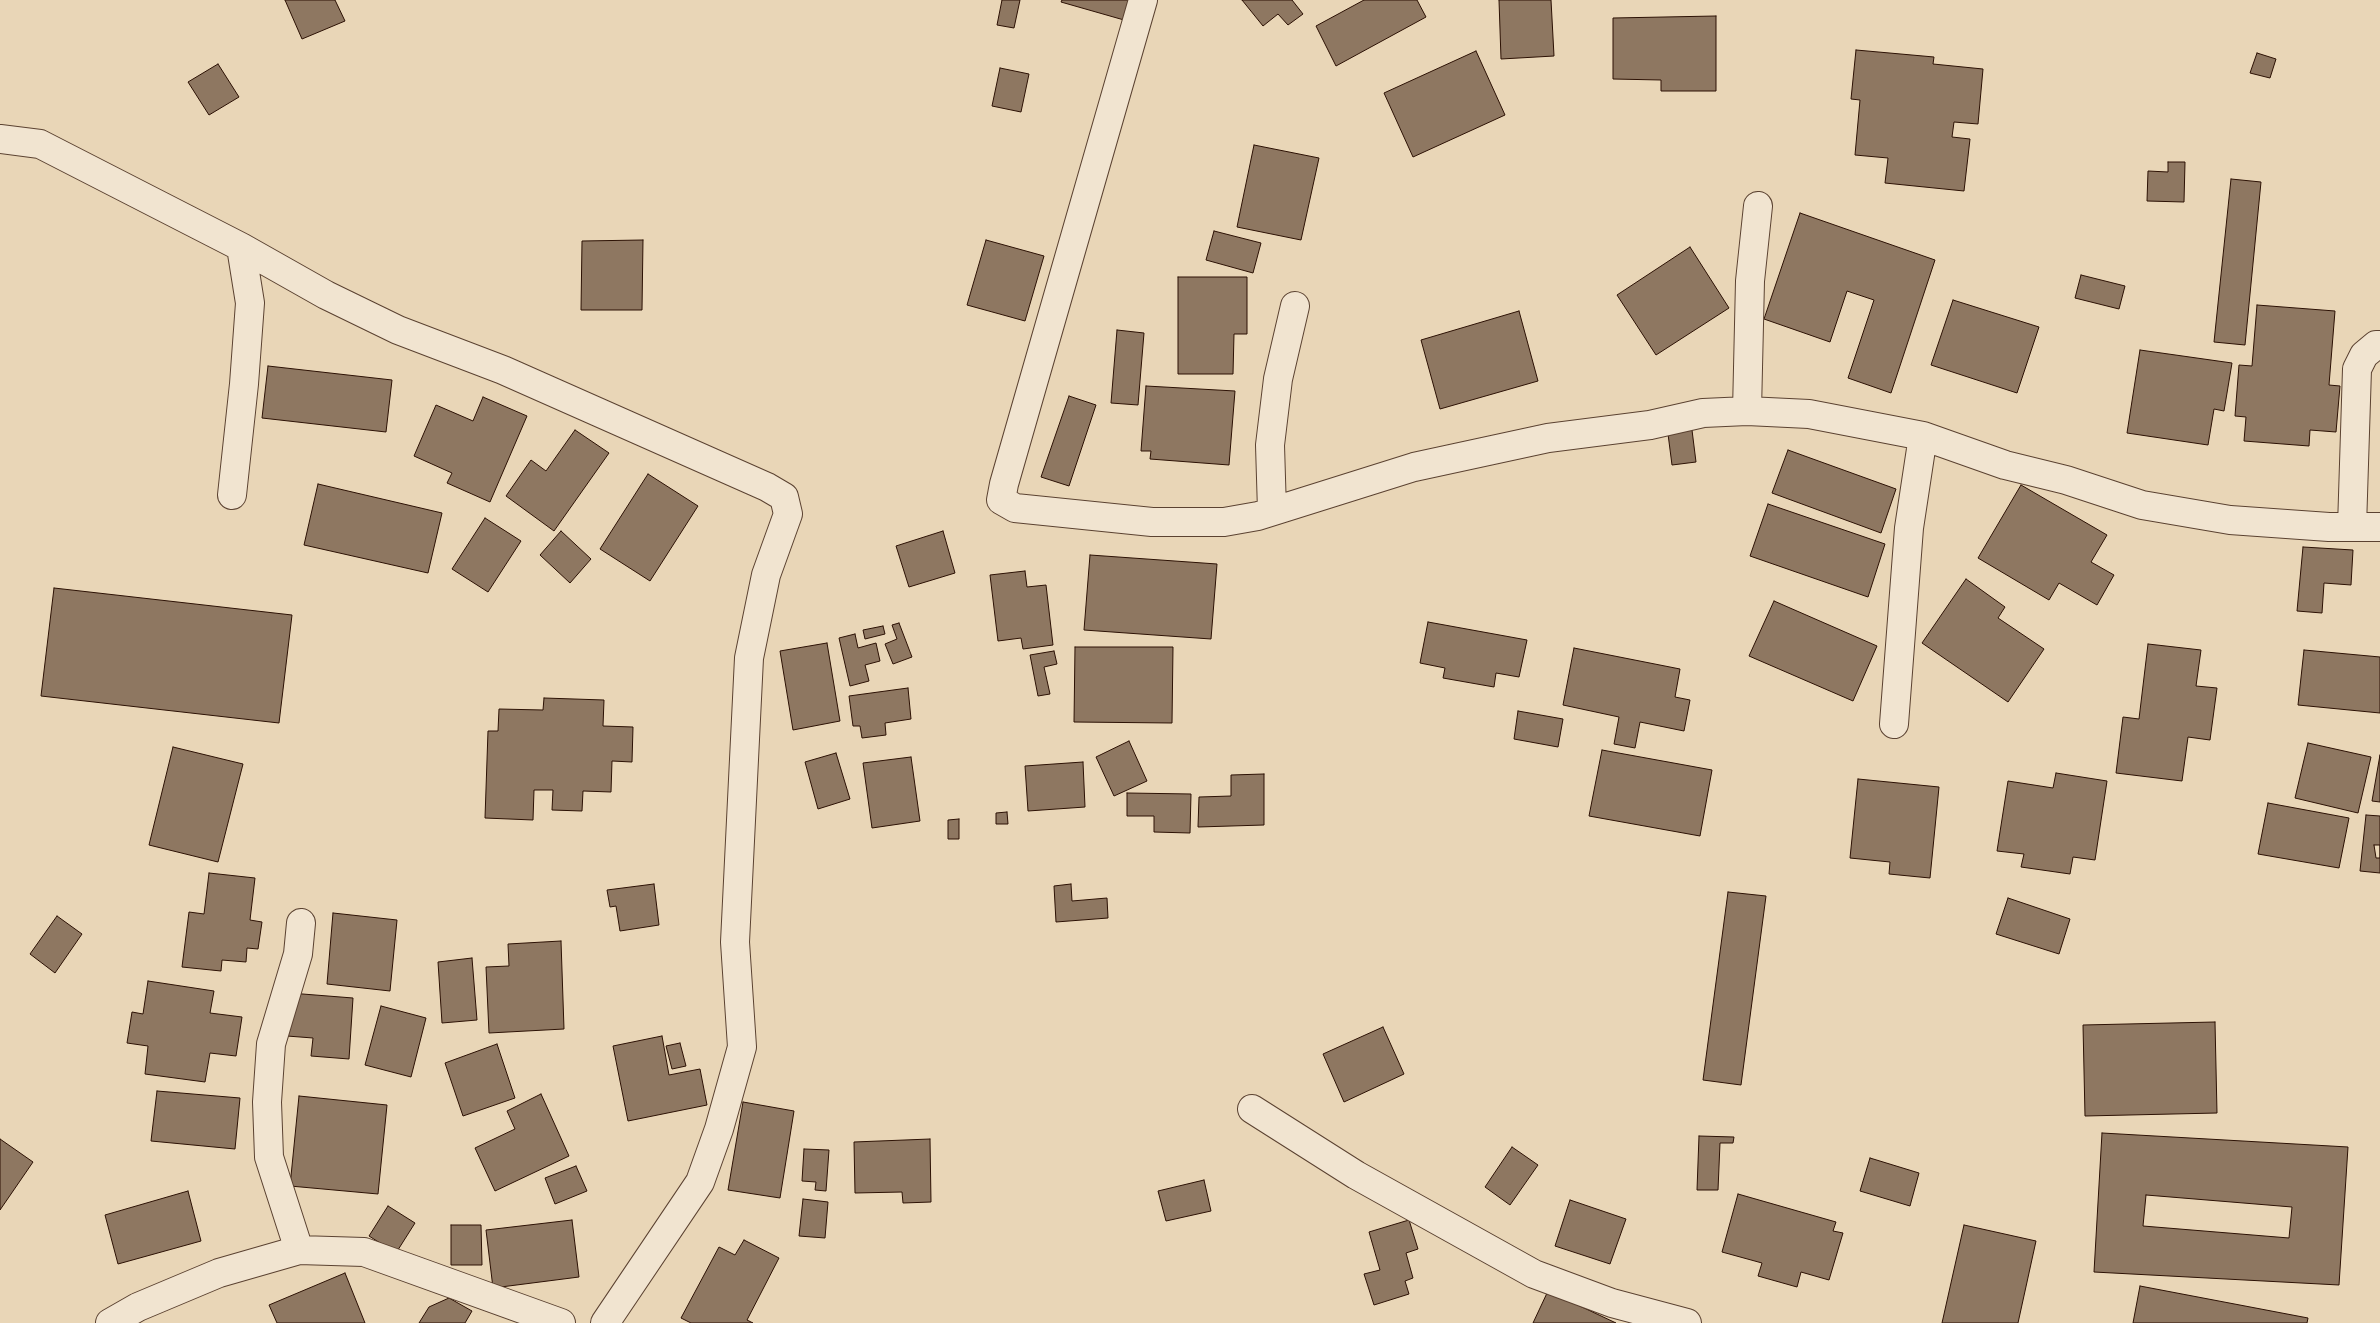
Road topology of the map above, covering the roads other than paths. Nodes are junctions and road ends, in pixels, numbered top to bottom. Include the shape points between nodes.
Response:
1 (1143, 0) edge
2 (0, 139) edge
3 (1758, 206) dead end
4 (241, 247) junction
5 (1295, 306) dead end
6 (2380, 344) edge
7 (1747, 411) junction
8 (1923, 436) junction
9 (232, 495) dead end
10 (1272, 511) junction
11 (2352, 527) junction
12 (2380, 527) edge
13 (1894, 724) dead end
14 (300, 923) dead end
15 (1252, 1109) dead end
16 (299, 1250) junction
17 (110, 1323) edge
18 (561, 1323) edge
19 (605, 1323) edge
20 (1687, 1323) edge

1 - 10 street via 1001,500 1015,508 1152,522 1224,522
2 - 4 street via 40,144
3 - 7 street via 1750,281
4 - 9 street via 250,303
4 - 19 street via 326,295 398,330 503,370 784,497 788,514 766,575 750,658 735,942 742,1047 700,1182
5 - 10 street via 1278,379 1270,445
6 - 11 street via 2364,355 2357,368
7 - 8 street via 1809,414
7 - 10 street via 1703,413 1650,425 1539,440 1414,467
8 - 11 street via 2142,505 2230,520
8 - 13 street via 1909,528
11 - 12 street
14 - 16 street via 298,954 271,1044 267,1102 269,1157
15 - 20 street via 1356,1175 1534,1274 1612,1303
16 - 17 street via 219,1273 138,1307
16 - 18 street via 364,1252

